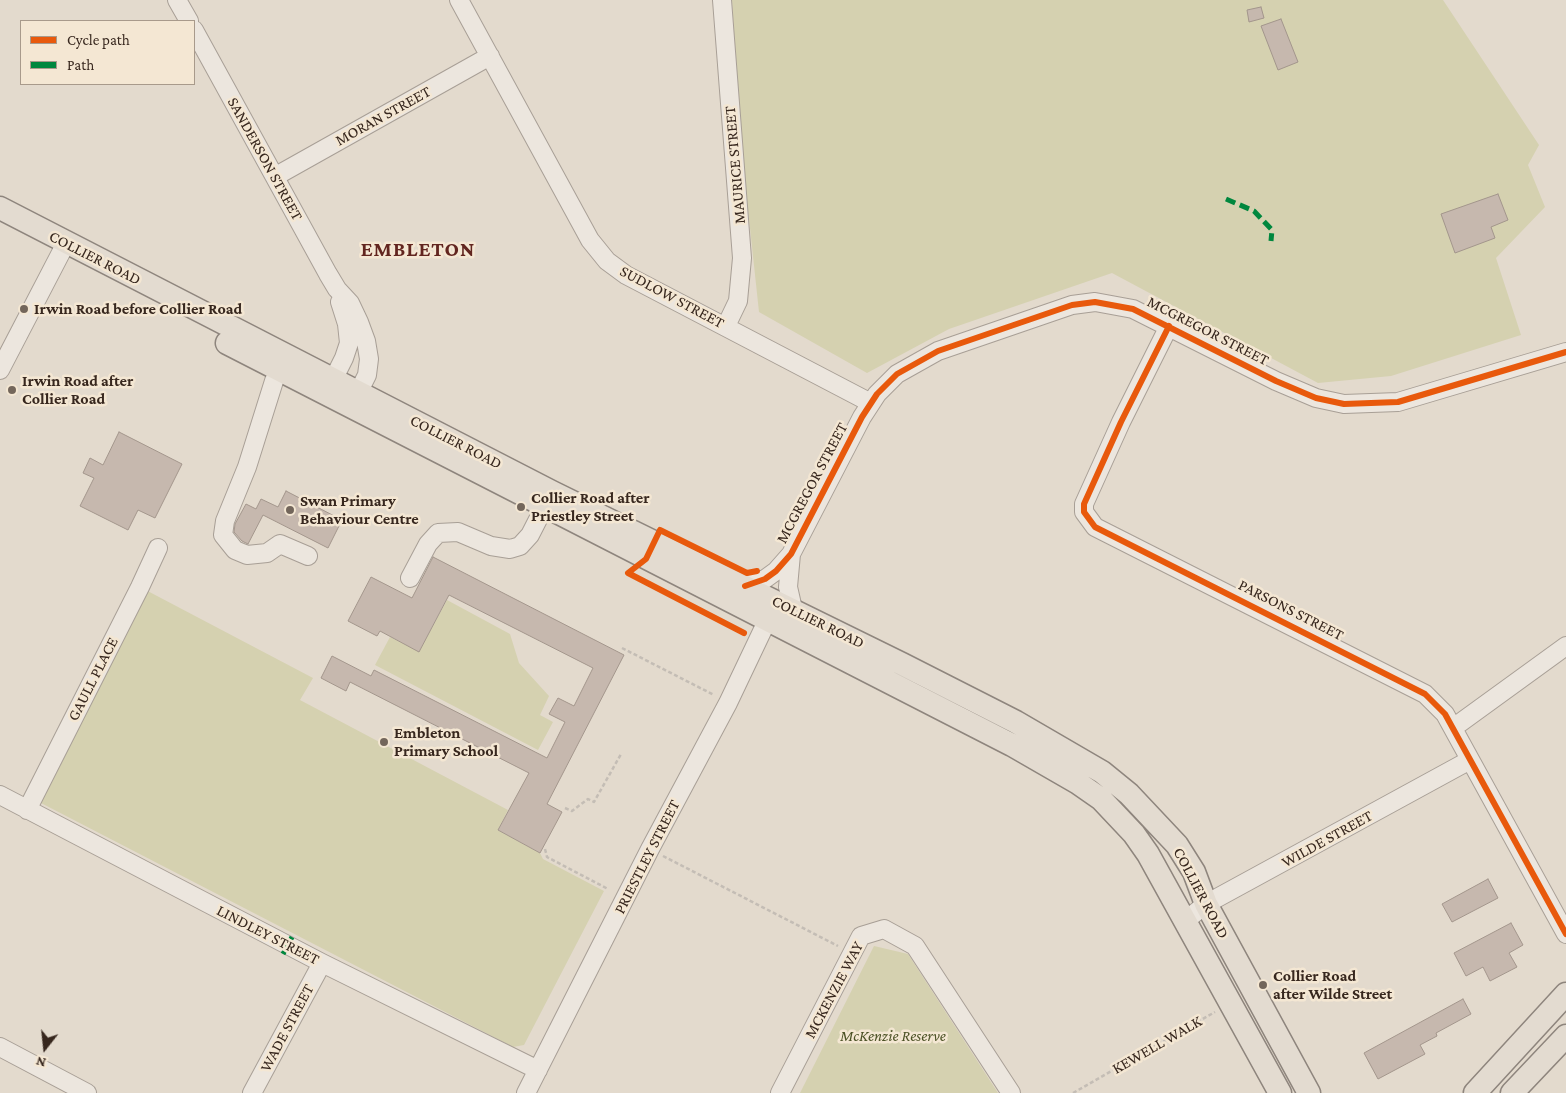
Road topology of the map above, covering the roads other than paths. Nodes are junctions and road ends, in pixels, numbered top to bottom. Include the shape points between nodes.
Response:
1 (177, 0) edge
2 (458, 0) edge
3 (722, 0) edge
4 (188, 20) edge
5 (195, 32) edge
6 (490, 56) junction
7 (276, 176) junction
8 (0, 208) edge
9 (0, 224) edge
10 (63, 249) junction
11 (337, 289) junction
12 (726, 326) junction
13 (1169, 326) junction
14 (1566, 352) edge
15 (0, 370) edge
16 (280, 370) junction
17 (330, 387) junction
18 (355, 400) junction
19 (871, 403) junction
20 (549, 499) junction
21 (158, 548) dead end
22 (791, 554) junction
23 (308, 556) dead end
24 (410, 578) dead end
25 (746, 586) junction
26 (794, 610) junction
27 (767, 621) junction
28 (1566, 646) edge
29 (1453, 728) junction
30 (1470, 760) junction
31 (0, 796) edge
32 (27, 810) junction
33 (1206, 904) junction
34 (1186, 921) junction
35 (1566, 934) edge
36 (322, 963) junction
37 (1566, 994) edge
38 (1566, 1036) edge
39 (0, 1047) edge
40 (538, 1070) junction
41 (88, 1093) edge
42 (252, 1093) edge
43 (526, 1093) edge
44 (780, 1093) edge
45 (1012, 1093) edge
46 (1280, 1093) edge
47 (1309, 1093) edge
48 (1475, 1093) edge
49 (1512, 1093) edge

1 - 4 street
2 - 6 street, SUDLOW STREET
3 - 12 street, MAURICE STREET via 742,258 738,301
5 - 7 street, SANDERSON STREET
6 - 7 street, MORAN STREET
6 - 12 street, SUDLOW STREET via 590,240 607,261 626,275
7 - 11 street, SANDERSON STREET
8 - 10 main road, COLLIER ROAD
9 - 10 main road, COLLIER ROAD
10 - 15 street
10 - 16 main road, COLLIER ROAD
10 - 17 main road, COLLIER ROAD
11 - 17 street, SANDERSON STREET via 349,343
11 - 18 street, SANDERSON STREET via 350,303 366,341 369,359 367,375
12 - 19 street, SUDLOW STREET
13 - 14 street, MCGREGOR STREET via 1276,381 1316,398 1344,404 1398,402
13 - 19 street, MCGREGOR STREET via 1114,304 1072,305 914,362 896,374
13 - 29 street, PARSONS STREET via 1121,422 1084,504 1084,512 1095,527 1425,694 1446,714
16 - 17 main road, COLLIER ROAD
16 - 23 street via 225,521 224,535 236,550 248,555 266,553 280,544
17 - 18 main road, COLLIER ROAD
18 - 20 main road, COLLIER ROAD
19 - 22 street, MCGREGOR STREET
20 - 24 street via 530,535 520,546 510,549 491,546 458,532 438,533 428,544
20 - 25 main road, COLLIER ROAD
20 - 27 main road, COLLIER ROAD
21 - 32 street, GAULL PLACE
22 - 25 street, MCGREGOR STREET via 768,577
22 - 26 street, MCGREGOR STREET via 788,595
25 - 26 main road, COLLIER ROAD
26 - 33 main road, COLLIER ROAD via 1016,722 1102,772 1130,794 1177,846 1194,872
27 - 34 main road, COLLIER ROAD via 1012,745 1101,799 1148,854
27 - 40 street, PRIESTLEY STREET via 728,703
28 - 29 street
29 - 30 street, PARSONS STREET
30 - 33 street, WILDE STREET
30 - 35 street, PARSONS STREET
31 - 32 street, LINDLEY STREET
32 - 36 street, LINDLEY STREET
33 - 34 street, WILDE STREET
33 - 47 main road, COLLIER ROAD
34 - 46 main road, COLLIER ROAD
36 - 40 street, LINDLEY STREET
36 - 42 street, WADE STREET
37 - 48 main road
38 - 49 main road
39 - 41 street
40 - 43 street, PRIESTLEY STREET
44 - 45 street, MCKENZIE WAY via 861,936 884,929 914,946

